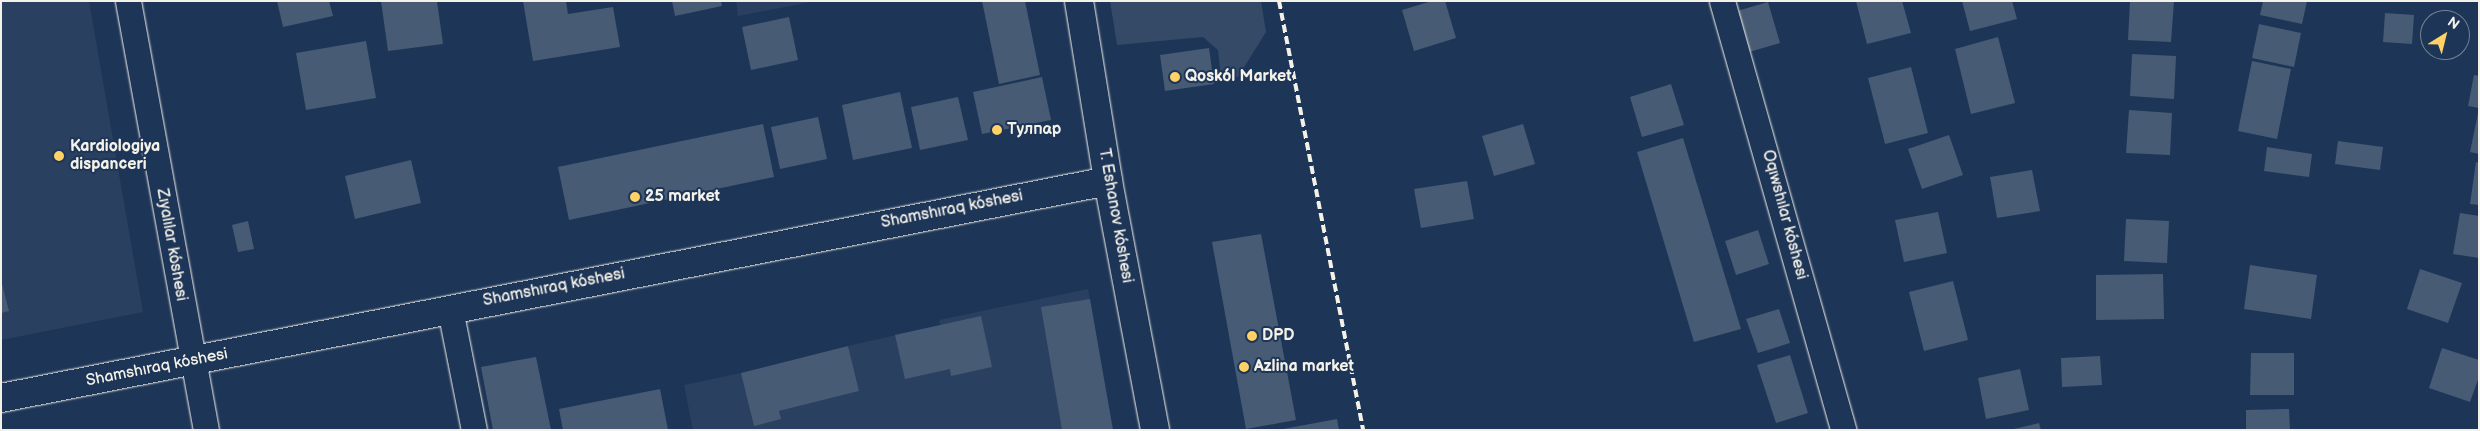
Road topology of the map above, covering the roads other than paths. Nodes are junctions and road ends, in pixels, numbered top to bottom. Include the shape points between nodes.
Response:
1 (128, 1) edge
2 (1079, 1) edge
3 (1722, 1) edge
4 (1108, 181) junction
5 (450, 309) junction
6 (192, 362) junction
7 (1, 398) edge
8 (206, 430) edge
9 (474, 430) edge
10 (1155, 430) edge
11 (1843, 430) edge

1 - 6 street, Zıyalılar kóshesi
2 - 4 street, T. Eshanov kóshesi
3 - 11 street, Oqıwshılar kóshesi
4 - 5 street, Shamshıraq kóshesi
4 - 10 street, T. Eshanov kóshesi
5 - 6 street, Shamshıraq kóshesi
5 - 9 street
6 - 7 street, Shamshıraq kóshesi
6 - 8 street, Zıyalılar kóshesi

